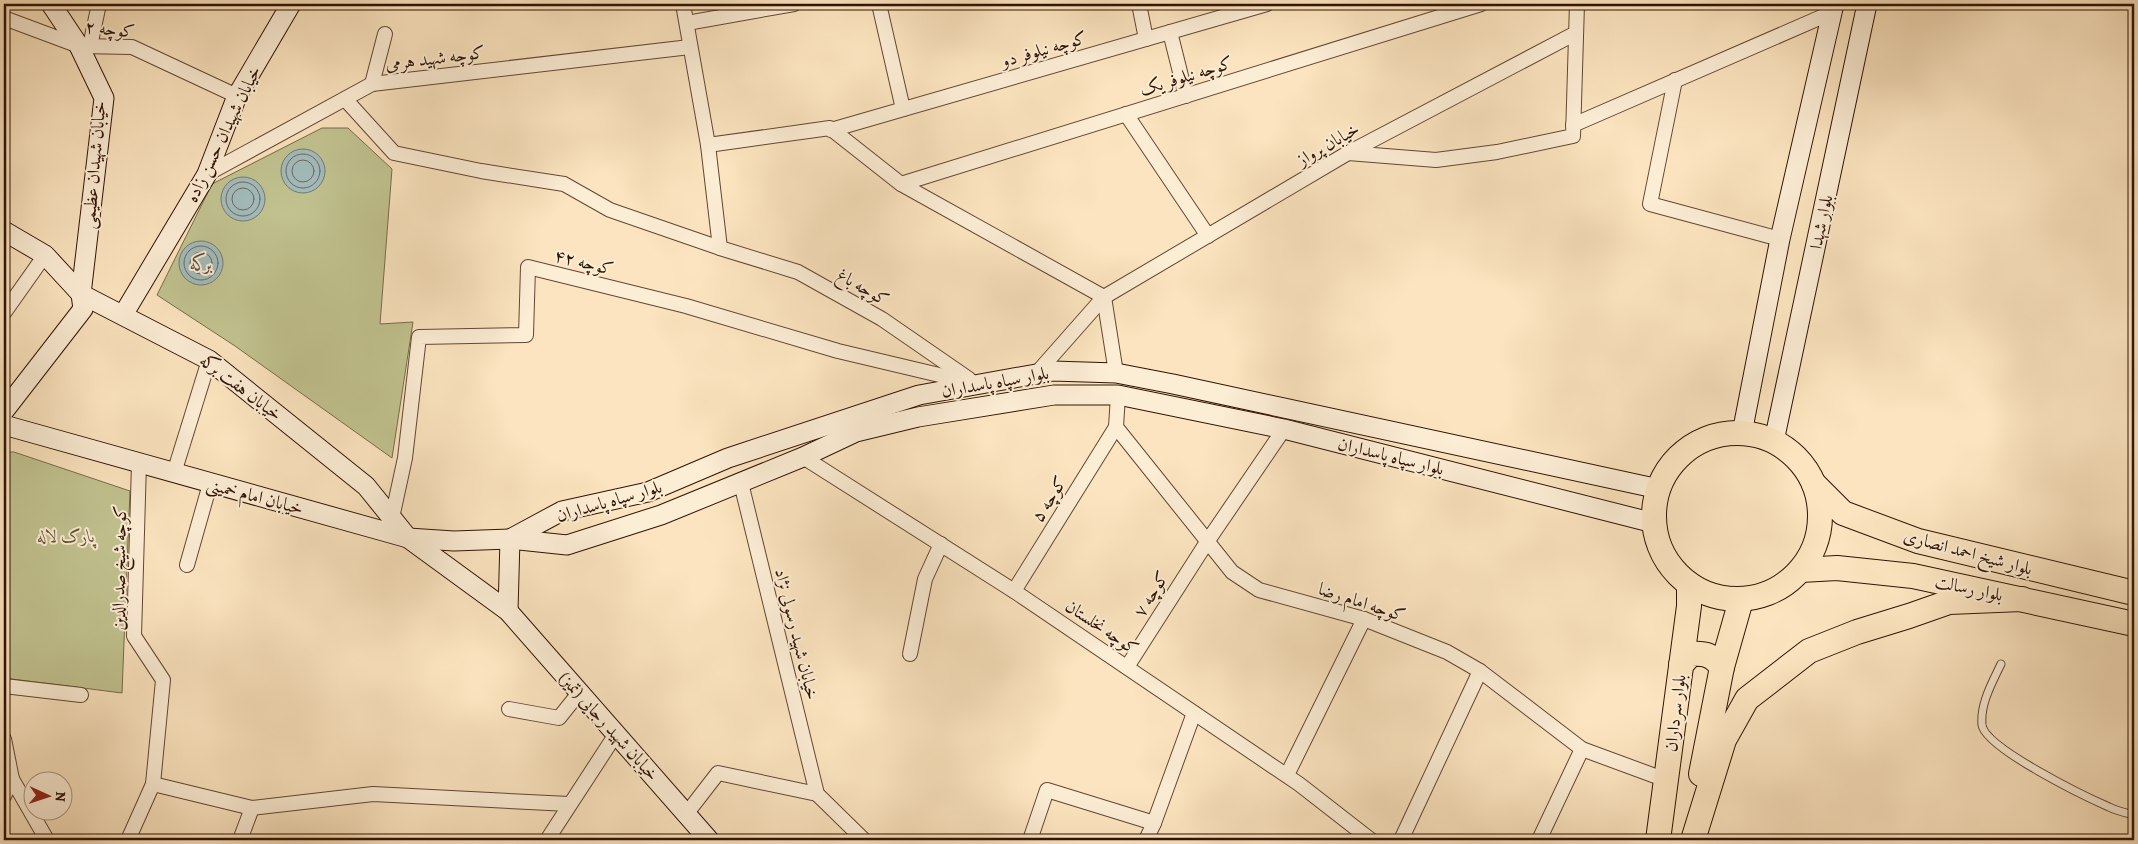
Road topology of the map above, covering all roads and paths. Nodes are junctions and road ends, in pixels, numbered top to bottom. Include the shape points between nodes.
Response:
1 (50, 4) edge
2 (98, 4) edge
3 (291, 4) edge
4 (683, 4) edge
5 (794, 4) edge
6 (879, 4) edge
7 (1139, 4) edge
8 (1267, 4) edge
9 (1481, 4) edge
10 (1577, 4) edge
11 (1867, 4) edge
12 (1834, 8) edge
13 (4, 18) edge
14 (687, 23) junction
15 (1170, 32) junction
16 (1576, 32) junction
17 (385, 34) dead end
18 (1146, 39) junction
19 (84, 46) junction
20 (690, 47) junction
21 (1675, 80) junction
22 (372, 84) junction
23 (237, 96) junction
24 (1186, 96) junction
25 (345, 99) junction
26 (903, 109) junction
27 (1126, 114) junction
28 (1573, 124) junction
29 (831, 130) junction
30 (708, 145) junction
31 (1348, 153) junction
32 (207, 174) junction
33 (902, 184) junction
34 (4, 231) edge
35 (1208, 236) junction
36 (1780, 239) junction
37 (720, 248) junction
38 (45, 255) junction
39 (1104, 297) junction
40 (82, 301) junction
41 (4, 313) edge
42 (123, 315) junction
43 (209, 360) junction
44 (1116, 373) junction
45 (1036, 374) junction
46 (976, 384) junction
47 (1118, 395) junction
48 (4, 411) edge
49 (4, 425) edge
50 (1116, 427) junction
51 (1284, 429) junction
52 (1742, 433) junction
53 (1774, 441) junction
54 (803, 457) junction
55 (139, 463) junction
56 (174, 473) junction
57 (740, 483) junction
58 (210, 484) junction
59 (1814, 484) junction
60 (1659, 489) junction
61 (392, 518) junction
62 (1654, 523) junction
63 (408, 538) junction
64 (510, 539) junction
65 (1207, 542) junction
66 (941, 544) junction
67 (187, 565) dead end
68 (1801, 570) junction
69 (1689, 584) junction
70 (1014, 591) junction
71 (2134, 593) edge
72 (2022, 599) junction
73 (1740, 600) junction
74 (508, 611) junction
75 (1364, 619) junction
76 (2134, 624) edge
77 (910, 654) dead end
78 (2001, 664) dead end
79 (1681, 665) junction
80 (1127, 667) junction
81 (1722, 667) junction
82 (1480, 671) junction
83 (4, 686) edge
84 (579, 693) junction
85 (80, 695) dead end
86 (509, 709) dead end
87 (1194, 713) junction
88 (616, 734) junction
89 (4, 739) edge
90 (1582, 749) junction
91 (1287, 775) junction
92 (12, 780) junction
93 (1666, 780) junction
94 (152, 784) junction
95 (817, 794) junction
96 (4, 796) edge
97 (569, 804) junction
98 (252, 808) junction
99 (687, 813) junction
100 (2134, 815) edge
101 (1154, 823) junction
102 (48, 840) edge
103 (128, 840) edge
104 (240, 840) edge
105 (547, 840) edge
106 (710, 840) edge
107 (864, 840) edge
108 (1030, 840) edge
109 (1146, 840) edge
110 (1371, 840) edge
111 (1401, 840) edge
112 (1539, 840) edge
113 (1658, 840) edge
114 (1692, 840) edge

1 - 19 main road, خیابان شهیدان عظیمی
2 - 19 street
3 - 23 main road, خیابان شهیدان حسن زاده
4 - 14 street
5 - 14 street
6 - 26 street
7 - 18 street
8 - 15 street, کوچه نیلوفر دو
9 - 24 street, کوچه نیلوفر یک
10 - 16 street
11 - 53 main road, بلوار شهدا
12 - 21 street
12 - 36 main road, بلوار شهدا
13 - 19 street, کوچه ۲
14 - 20 street
15 - 18 street, کوچه نیلوفر دو
15 - 24 street
16 - 28 street
16 - 31 street, خیابان پرواز
17 - 22 street
18 - 26 street, کوچه نیلوفر دو
19 - 23 street, کوچه ۲ via 132,47
19 - 40 main road, خیابان شهیدان عظیمی via 104,98
20 - 22 street, کوچه شهید هرمی
20 - 30 street
21 - 28 street
21 - 36 street via 1650,204
22 - 25 street, کوچه شهید هرمی
23 - 32 main road, خیابان شهیدان حسن زاده
24 - 27 street, کوچه نیلوفر یک
25 - 32 street, کوچه شهید هرمی
25 - 37 street, کوچه باغ via 394,153 564,184 610,210
26 - 29 street, کوچه نیلوفر دو
27 - 33 street, کوچه نیلوفر یک
27 - 35 street
28 - 31 street via 1573,136 1497,152 1436,160
29 - 30 street, کوچه نیلوفر دو
29 - 33 street
30 - 37 street
31 - 35 street, خیابان پرواز
32 - 42 main road, خیابان شهیدان حسن زاده
33 - 39 street
34 - 38 main road, خیابان هفت برکه
35 - 39 street, خیابان پرواز
36 - 52 main road, بلوار شهدا
37 - 46 street, کوچه باغ via 798,272 882,319
38 - 40 main road, خیابان هفت برکه
38 - 41 street
39 - 44 street
39 - 45 street, خیابان پرواز
40 - 42 main road, خیابان هفت برکه
40 - 48 main road
42 - 43 main road, خیابان هفت برکه
43 - 56 street
43 - 61 main road, خیابان هفت برکه via 366,486
44 - 45 main road, بلوار سپاه پاسداران via 1053,371
44 - 60 main road, بلوار سپاه پاسداران
45 - 46 main road, بلوار سپاه پاسداران
46 - 61 street, کوچه ۴۲ via 838,351 686,306 528,267 526,335 420,337 405,458
46 - 64 main road, بلوار سپاه پاسداران via 918,395 728,458 648,492 562,511
47 - 50 street
47 - 51 main road, بلوار سپاه پاسداران
47 - 54 main road, بلوار سپاه پاسداران via 1054,395 918,417 856,432
49 - 55 main road, خیابان امام خمینی
50 - 65 street, کوچه امام رضا
50 - 70 street, کوچه ۵
51 - 62 main road, بلوار سپاه پاسداران
51 - 65 street, کوچه ۷
52 - 53 highway
52 - 60 highway via 1724,434 1691,447 1677,458
53 - 59 highway via 1804,466
54 - 57 main road, بلوار سپاه پاسداران
54 - 66 street, کوچه نخلستان
55 - 56 main road, خیابان امام خمینی
55 - 94 street, کوچه شیخ صدرالدین via 134,636 163,680
56 - 58 main road, خیابان امام خمینی
57 - 64 main road, بلوار سپاه پاسداران via 662,515 567,545
57 - 95 street, خیابان شهید رسولی نژاد
58 - 63 main road, خیابان امام خمینی
58 - 67 street
59 - 68 highway via 1820,506 1820,529 1813,551
59 - 71 highway, بلوار شیخ احمد انصاری via 1843,513 1918,541
60 - 62 highway
61 - 63 main road, خیابان هفت برکه
62 - 69 highway via 1665,558
63 - 64 main road, خیابان امام خمینی via 454,542
63 - 74 main road, خیابان شهید رجایی (تمیز)
64 - 74 main road
65 - 75 street, کوچه امام رضا via 1232,572 1259,590
65 - 80 street, کوچه ۷
66 - 70 street, کوچه نخلستان
66 - 77 street via 925,579
68 - 72 highway, بلوار رسالت via 1837,568 1913,576
68 - 73 highway via 1784,586 1763,596
69 - 73 highway via 1722,599
69 - 79 highway, بلوار سرداران
70 - 80 street, کوچه نخلستان
72 - 76 highway, بلوار رسالت
72 - 114 highway via 1949,602 1809,651 1747,699 1724,740
73 - 81 highway, بلوار سرداران
74 - 84 main road, خیابان شهید رجایی (تمیز)
75 - 82 street, کوچه امام رضا via 1447,652
75 - 91 street
78 - 100 lane via 1985,699 1982,727 1991,741 2056,782 2111,808
79 - 81 highway via 1691,654 1704,653
79 - 93 highway, بلوار سرداران
80 - 87 street, کوچه نخلستان
81 - 114 highway, بلوار سرداران via 1704,750
82 - 90 street, کوچه امام رضا
82 - 111 street
83 - 85 street
84 - 86 street via 559,718
84 - 88 main road, خیابان شهید رجایی (تمیز)
87 - 91 street, کوچه نخلستان
87 - 101 street
88 - 97 street
88 - 99 main road, خیابان شهید رجایی (تمیز)
89 - 92 street
90 - 93 street, کوچه امام رضا
90 - 112 street
91 - 110 street, کوچه نخلستان
92 - 96 street
92 - 102 street
93 - 113 highway, بلوار سرداران
94 - 98 street
94 - 103 street, کوچه شیخ صدرالدین
95 - 99 street via 718,773
95 - 107 street
97 - 98 street via 373,794
97 - 105 street
98 - 104 street
99 - 106 main road, خیابان شهید رجایی (تمیز)
101 - 108 street via 1047,790
101 - 109 street

